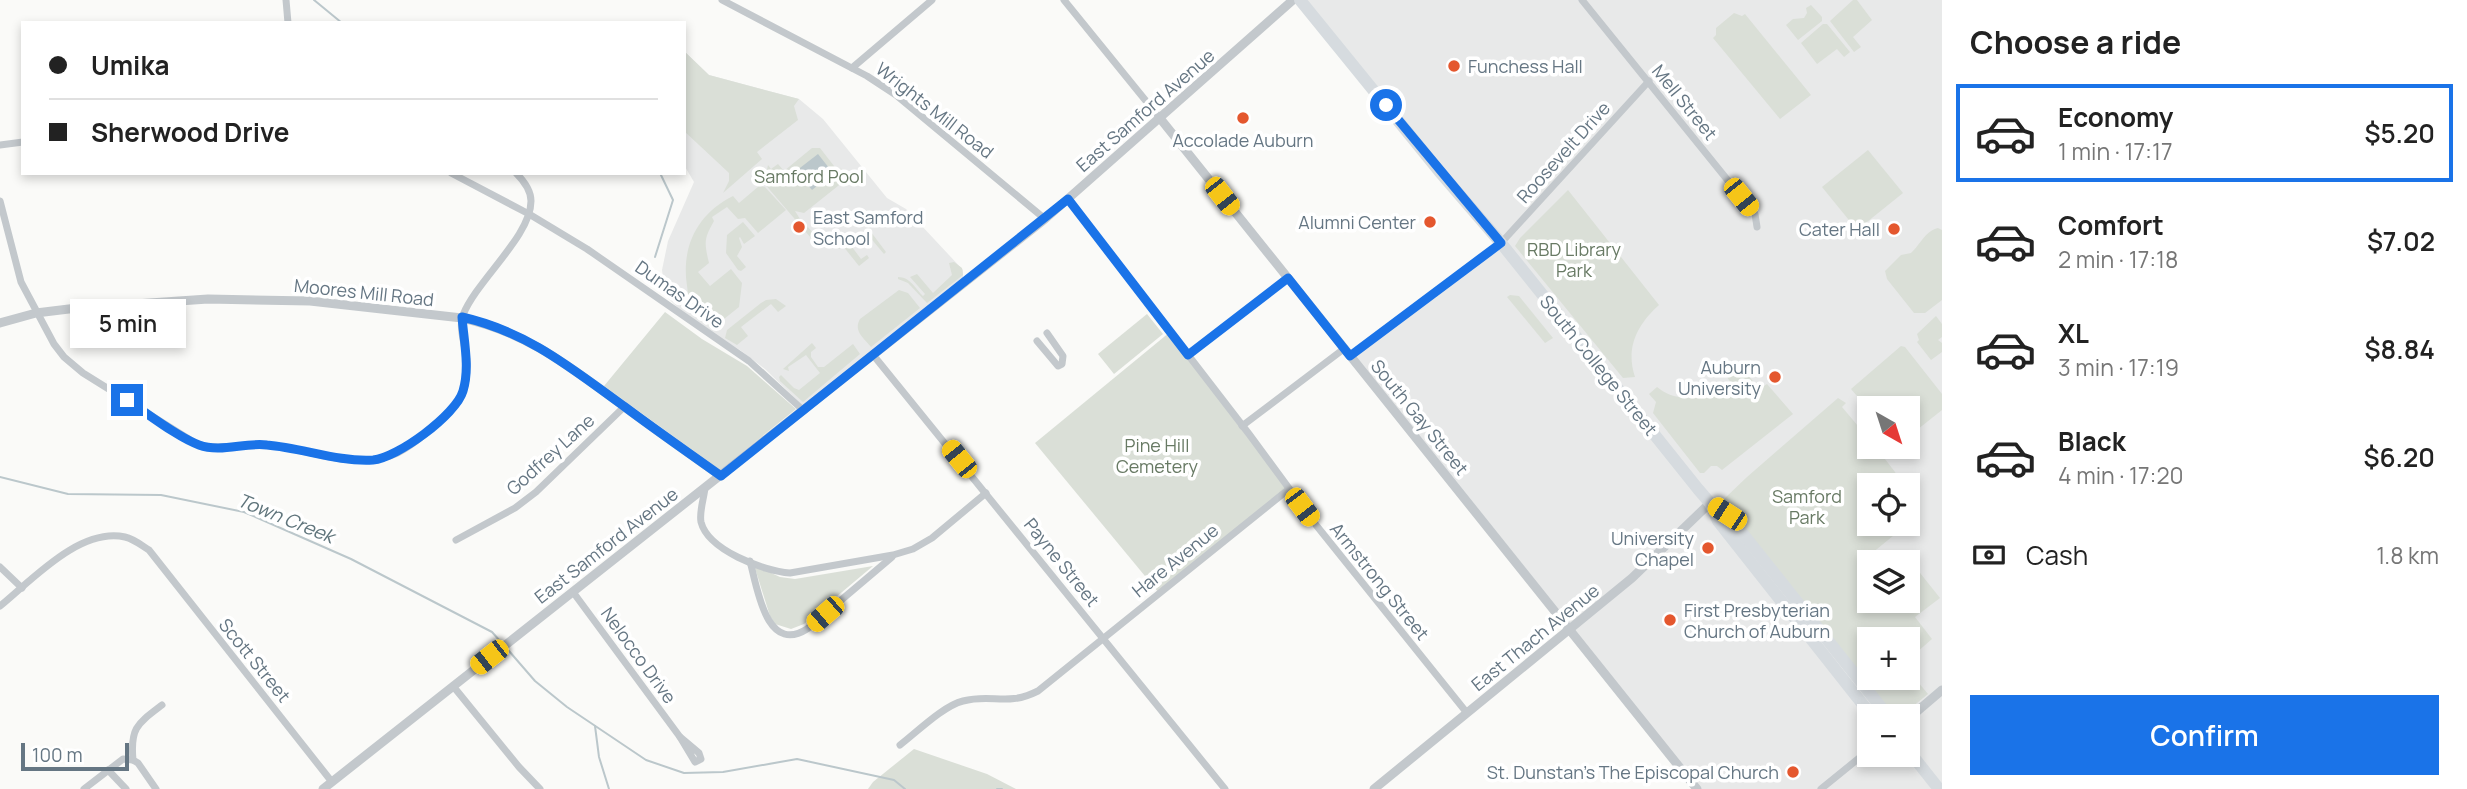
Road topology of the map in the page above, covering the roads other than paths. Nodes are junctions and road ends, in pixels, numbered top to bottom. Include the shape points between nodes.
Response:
1 (286, 0) edge
2 (722, 0) edge
3 (932, 0) edge
4 (1064, 0) edge
5 (1293, 0) edge
6 (1300, 0) edge
7 (1582, 0) edge
8 (288, 21) edge
9 (852, 68) junction
10 (1649, 81) junction
11 (1159, 117) junction
12 (21, 142) edge
13 (0, 145) edge
14 (455, 175) edge
15 (517, 175) edge
16 (1068, 199) junction
17 (0, 201) edge
18 (529, 214) junction
19 (1045, 219) junction
20 (1756, 227) dead end
21 (1501, 243) junction
22 (1288, 278) junction
23 (36, 313) junction
24 (462, 317) junction
25 (0, 323) edge
26 (1047, 333) dead end
27 (1037, 341) dead end
28 (1347, 352) junction
29 (1188, 355) junction
30 (874, 356) junction
31 (624, 407) junction
32 (804, 411) junction
33 (1242, 426) junction
34 (721, 476) junction
35 (705, 488) junction
36 (1289, 489) junction
37 (986, 493) junction
38 (1710, 503) junction
39 (456, 540) dead end
40 (893, 555) junction
41 (750, 561) junction
42 (0, 567) edge
43 (22, 588) junction
44 (573, 592) junction
45 (0, 606) edge
46 (1569, 629) junction
47 (1104, 637) junction
48 (453, 686) junction
49 (1942, 690) edge
50 (1862, 704) edge
51 (1878, 704) edge
52 (162, 705) dead end
53 (1920, 709) edge
54 (1467, 712) junction
55 (680, 737) dead end
56 (900, 746) dead end
57 (133, 760) junction
58 (1857, 760) edge
59 (1920, 765) edge
60 (108, 770) junction
61 (332, 782) junction
62 (529, 785) edge
63 (84, 789) edge
64 (125, 789) edge
65 (156, 789) edge
66 (323, 789) edge
67 (540, 789) edge
68 (1225, 789) edge
69 (1374, 789) edge
70 (1697, 789) edge
71 (1821, 789) edge
72 (1939, 789) edge

1 - 8 street
2 - 9 street, Wrights Mill Road
3 - 9 street
4 - 11 street, South Gay Street
5 - 11 street, East Samford Avenue
6 - 21 main road, South College Street
7 - 10 street, Mell Street
9 - 19 street, Wrights Mill Road via 896,95
10 - 20 street, Mell Street via 1755,214
10 - 21 street, Roosevelt Drive
11 - 16 street, East Samford Avenue
11 - 22 street, South Gay Street
12 - 13 street
14 - 18 street, Dumas Drive
15 - 18 street via 532,200
16 - 19 street, East Samford Avenue
16 - 29 street, Armstrong Street
17 - 23 street via 16,268
18 - 24 street
18 - 32 street, Dumas Drive via 587,248 748,361
19 - 30 street, East Samford Avenue
21 - 28 street, Roosevelt Drive
21 - 38 main road, South College Street
22 - 28 street, South Gay Street
22 - 29 street
23 - 24 street, Moores Mill Road via 157,301 246,299
23 - 24 street via 64,357 83,373 200,446 267,445 373,460 397,453 461,398 467,363
23 - 25 street, Moores Mill Road
24 - 31 street, Moores Mill Road via 522,337
26 - 27 street via 1063,356 1062,364 1058,366
28 - 33 street, Roosevelt Drive
28 - 46 street, South Gay Street
29 - 33 street, Armstrong Street
30 - 32 street, East Samford Avenue
30 - 37 street, Payne Street
31 - 34 street, Moores Mill Road
31 - 39 street, Godfrey Lane via 536,492
32 - 34 street, East Samford Avenue
33 - 36 street, Armstrong Street
34 - 35 street, East Samford Avenue
35 - 41 street via 700,520 709,539
35 - 44 street, East Samford Avenue
36 - 47 street, Hare Avenue
36 - 54 street, Armstrong Street
37 - 40 street via 932,538
37 - 47 street, Payne Street
38 - 46 street, East Thach Avenue via 1632,578
38 - 50 main road, South College Street via 1717,522
38 - 51 main road, South College Street via 1727,514
40 - 41 street via 790,573
40 - 41 street via 807,629 793,635 771,625
42 - 43 street
43 - 45 street, Scott Street
43 - 61 street, Scott Street via 73,548 96,539 127,537 149,550
44 - 48 street, East Samford Avenue
44 - 55 street, Nelocco Drive
46 - 54 street, East Thach Avenue
46 - 70 street, South Gay Street
47 - 56 street, Hare Avenue via 1038,691 1014,700 963,701
47 - 68 street, Payne Street
48 - 61 street, East Samford Avenue
48 - 62 street
49 - 53 street
52 - 57 street via 134,731
54 - 69 street, East Thach Avenue
57 - 60 street via 123,759
57 - 65 street
58 - 71 street
59 - 72 main road
60 - 63 street
60 - 64 street
61 - 66 street, East Samford Avenue
62 - 67 street

